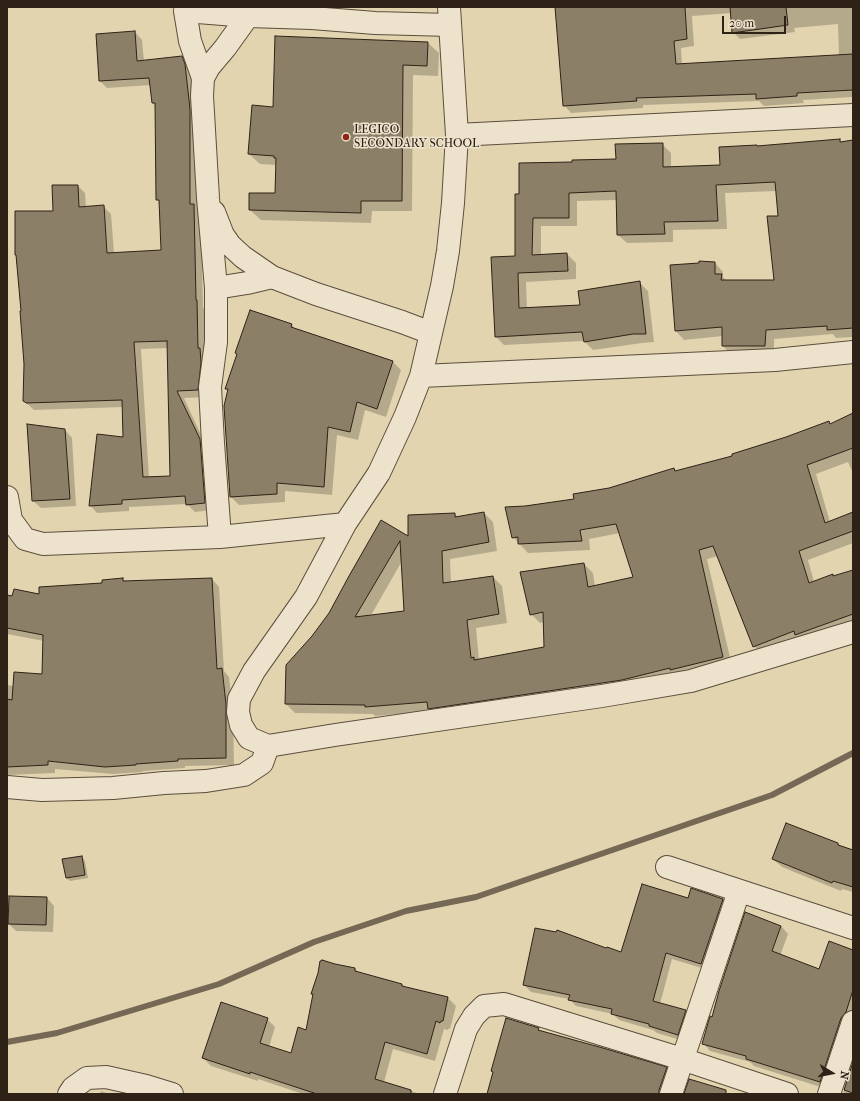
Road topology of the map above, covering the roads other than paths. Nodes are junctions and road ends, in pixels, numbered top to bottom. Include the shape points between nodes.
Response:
1 (248, 16) junction
2 (450, 16) edge
3 (203, 78) junction
4 (853, 116) edge
5 (457, 135) junction
6 (208, 198) junction
7 (272, 277) junction
8 (216, 288) junction
9 (431, 333) junction
10 (853, 352) edge
11 (421, 376) junction
12 (7, 497) edge
13 (345, 524) junction
14 (220, 537) junction
15 (853, 632) edge
16 (268, 746) junction
17 (7, 786) edge
18 (667, 867) dead end
19 (739, 891) junction
20 (853, 928) edge
21 (853, 1022) edge
22 (682, 1059) junction
23 (69, 1094) edge
24 (172, 1094) edge
25 (445, 1094) edge
26 (671, 1094) edge
27 (787, 1094) edge
28 (829, 1094) edge

1 - 2 street via 375,23
1 - 3 street via 208,67
1 - 3 street via 185,11 190,41
2 - 5 street
3 - 6 street
4 - 5 street
5 - 9 street via 448,251
6 - 7 street via 223,235 230,245
6 - 8 street
7 - 8 street
7 - 9 street
8 - 14 street via 216,342 210,387
9 - 11 street
10 - 11 street via 775,360
11 - 13 street via 379,473
12 - 14 street via 11,520 25,539 43,544
13 - 14 street
13 - 16 street via 306,597 254,671 239,699 241,725 249,738
15 - 16 street via 691,681
16 - 17 street via 262,763 244,775 206,781 42,790
18 - 19 street
19 - 20 street
19 - 22 street
21 - 28 street
22 - 25 street via 504,1004 484,1006 466,1029
22 - 26 street
22 - 27 street
23 - 24 street via 87,1078 106,1077

